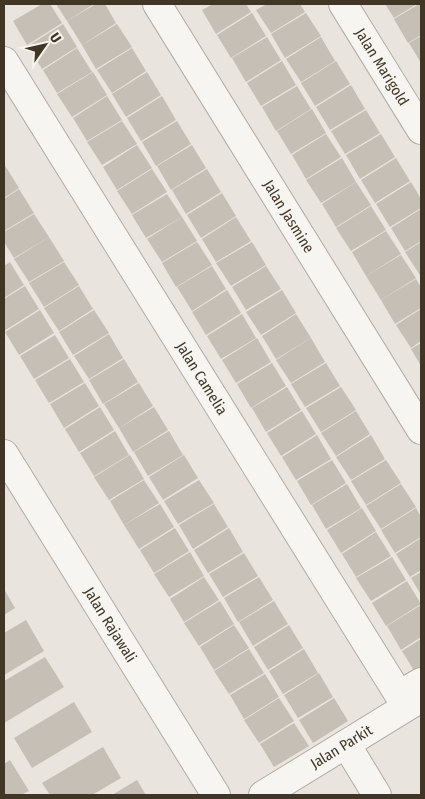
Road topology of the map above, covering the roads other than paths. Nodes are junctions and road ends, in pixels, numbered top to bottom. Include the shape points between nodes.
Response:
1 (157, 4) edge
2 (343, 4) edge
3 (4, 61) edge
4 (421, 130) edge
5 (421, 430) edge
6 (4, 454) edge
7 (414, 692) edge
8 (346, 744) junction
9 (216, 795) edge
10 (263, 795) edge
11 (377, 795) edge

1 - 5 street, Jalan Jasmine
2 - 4 street, Jalan Marigold
3 - 7 street, Jalan Camelia
6 - 9 street, Jalan Rajawali
7 - 8 street, Jalan Parkit
8 - 10 street, Jalan Parkit
8 - 11 street

